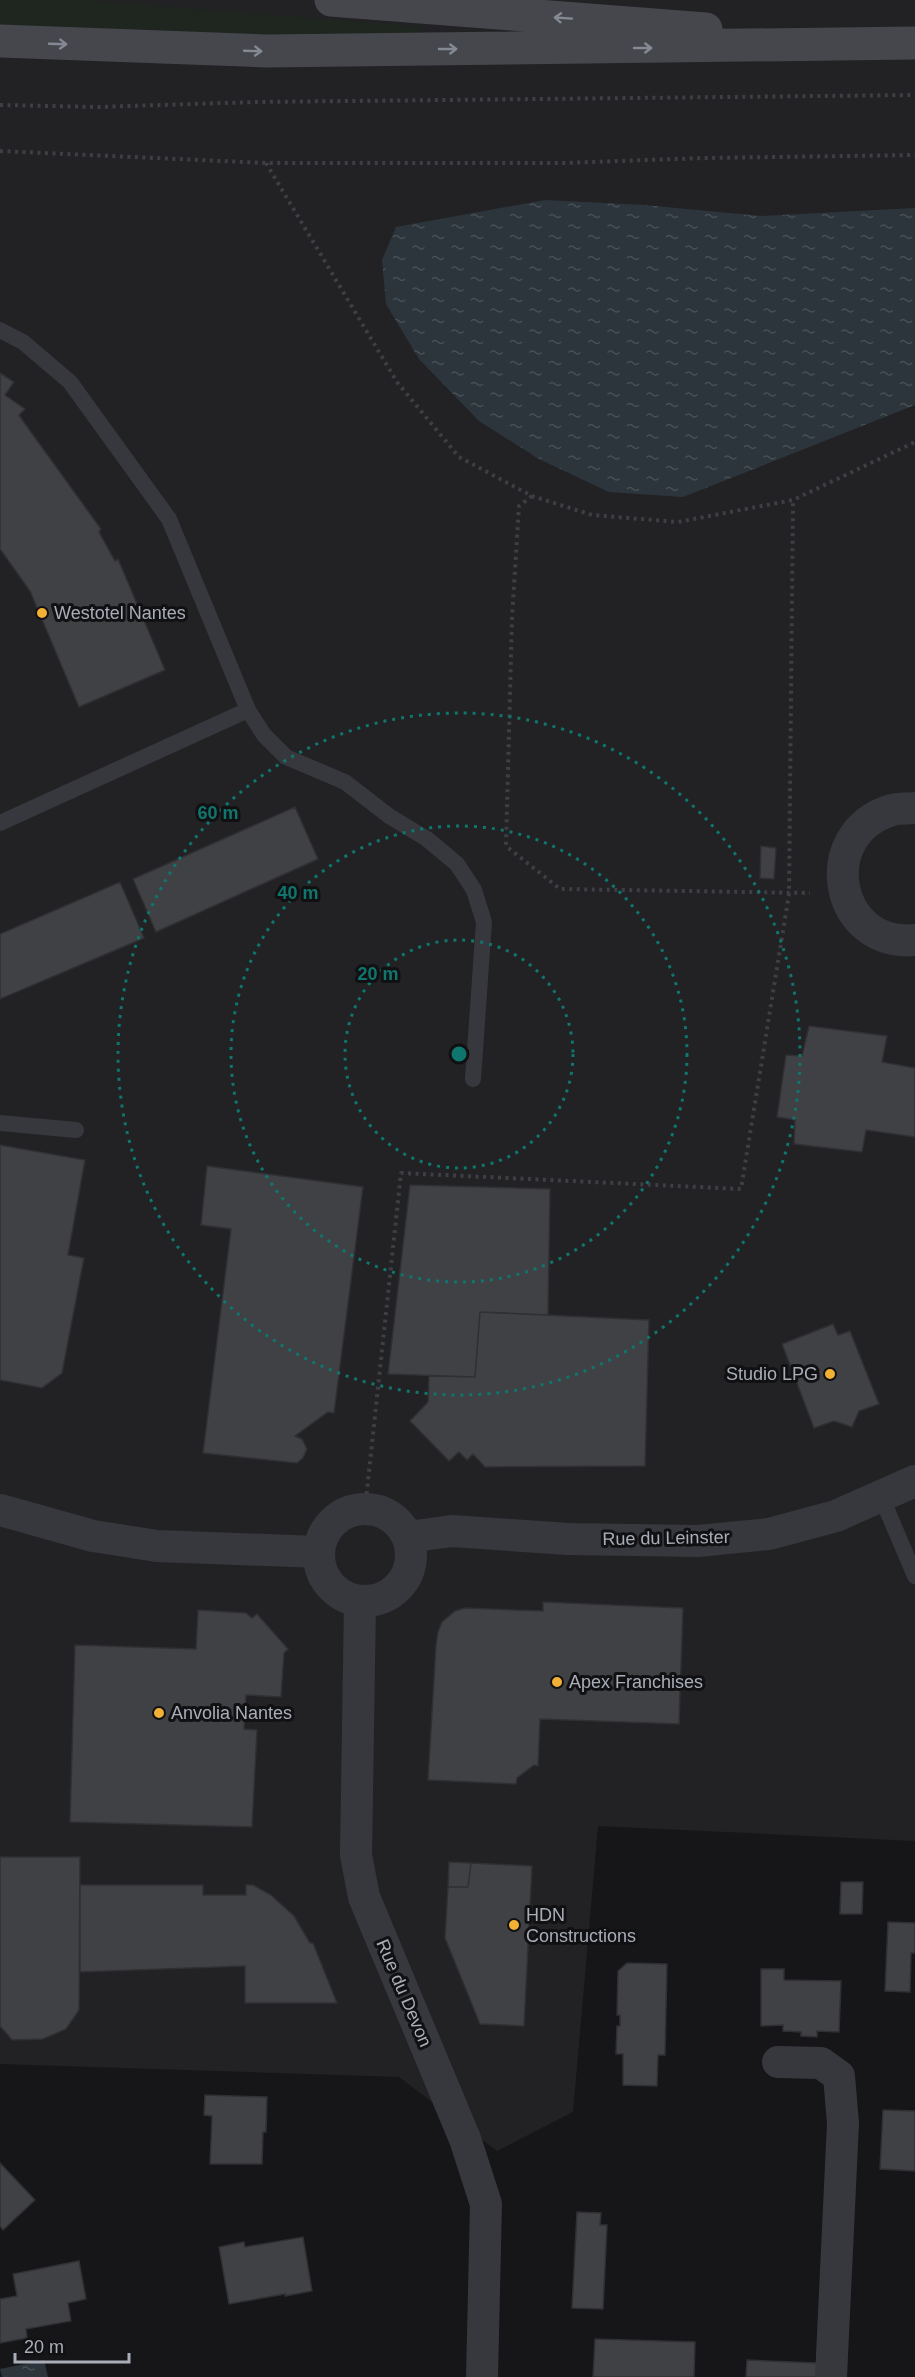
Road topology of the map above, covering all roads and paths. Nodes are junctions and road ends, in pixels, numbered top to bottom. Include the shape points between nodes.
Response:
1 (331, 0) edge
2 (0, 41) edge
3 (830, 42) junction
4 (915, 43) edge
5 (915, 95) edge
6 (0, 105) edge
7 (0, 151) edge
8 (915, 155) edge
9 (266, 164) junction
10 (0, 330) edge
11 (915, 442) edge
12 (532, 496) junction
13 (793, 500) junction
14 (248, 710) junction
15 (915, 808) edge
16 (0, 823) edge
17 (844, 891) junction
18 (789, 894) junction
19 (915, 940) edge
20 (473, 1079) dead end
21 (0, 1123) edge
22 (76, 1130) dead end
23 (915, 1481) edge
24 (881, 1496) junction
25 (365, 1509) junction
26 (0, 1510) edge
27 (408, 1537) junction
28 (319, 1552) junction
29 (915, 1576) edge
30 (360, 1602) junction
31 (778, 2062) dead end
32 (482, 2377) edge
33 (831, 2377) edge

3 -> 1 main road via 652,24
2 -> 3 main road via 267,51 653,48
3 - 4 main road
5 - 6 path via 99,107
7 - 9 path
8 - 9 path via 563,163
9 - 12 path via 397,382 459,458
10 - 14 lane via 23,342 70,382 170,519
11 - 13 path
12 - 13 path via 592,515 678,522
12 - 18 path via 519,506 506,846 560,889
13 - 18 path
14 - 16 lane
14 - 20 lane via 264,735 286,757 345,782 389,816 428,839 457,864 474,890 484,922
15 - 17 street via 894,809 874,817 858,831 846,849
17 - 18 path
17 - 19 street via 852,910 866,926 884,936
18 - 25 path via 741,1189 401,1173
21 - 22 lane
23 - 24 street, Rue du Leinster
24 - 27 street, Rue du Leinster via 836,1516 768,1534 708,1540 568,1539 452,1531
24 - 29 lane
25 - 27 street via 391,1516
25 - 28 street via 345,1514 329,1527
26 - 28 street via 93,1536 157,1546
27 - 30 street via 412,1553 402,1583 391,1594
28 - 30 street via 320,1566 330,1585 346,1598
30 - 32 street, Rue du Devon via 356,1855 364,1897 465,2139 486,2204
31 - 33 street via 821,2063 838,2076 843,2123

